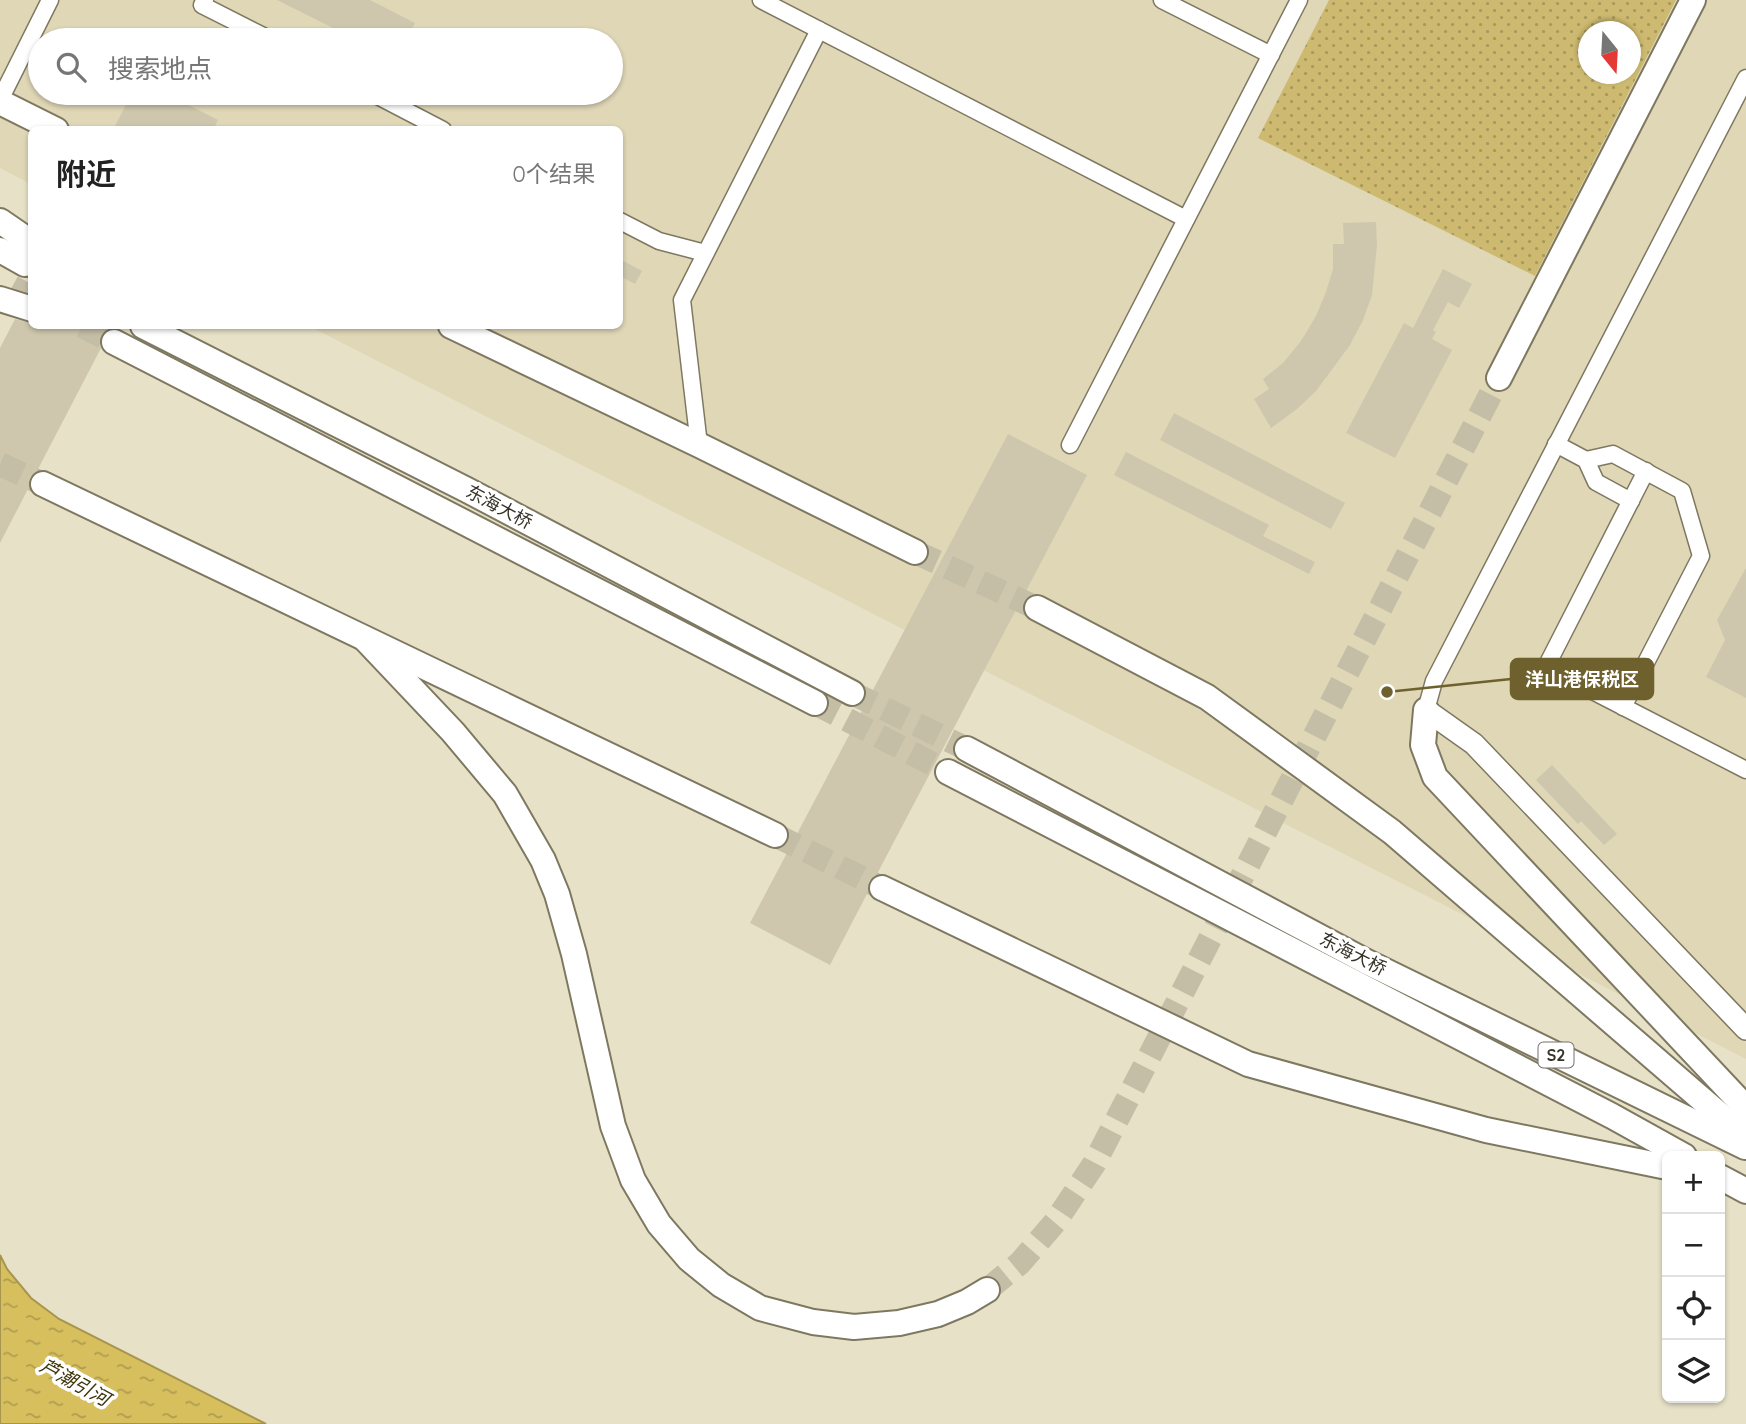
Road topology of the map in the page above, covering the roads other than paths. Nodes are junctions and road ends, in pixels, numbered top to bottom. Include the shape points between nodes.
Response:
1 (50, 0) edge
2 (205, 0) edge
3 (761, 0) edge
4 (1162, 0) edge
5 (1299, 0) edge
6 (1693, 0) edge
7 (36, 28) edge
8 (247, 28) edge
9 (819, 30) junction
10 (28, 44) edge
11 (1271, 55) junction
12 (1746, 78) edge
13 (0, 101) edge
14 (395, 105) edge
15 (48, 126) edge
16 (435, 126) edge
17 (1186, 219) junction
18 (0, 221) edge
19 (623, 223) edge
20 (0, 250) edge
21 (28, 253) edge
22 (705, 253) junction
23 (4, 289) edge
24 (28, 306) tunnel mouth
25 (152, 329) edge
26 (457, 329) edge
27 (114, 342) tunnel mouth
28 (1500, 378) tunnel mouth
29 (1070, 444) dead end
30 (1556, 444) junction
31 (699, 445) junction
32 (1586, 460) junction
33 (1646, 471) junction
34 (43, 484) tunnel mouth
35 (1631, 501) junction
36 (915, 552) tunnel mouth
37 (1037, 608) tunnel mouth
38 (365, 639) junction
39 (852, 693) tunnel mouth
40 (815, 703) tunnel mouth
41 (1623, 707) junction
42 (1426, 710) junction
43 (967, 749) tunnel mouth
44 (1746, 770) edge
45 (948, 772) tunnel mouth
46 (775, 835) tunnel mouth
47 (883, 888) tunnel mouth
48 (1746, 1029) edge
49 (1746, 1108) edge
50 (1746, 1135) edge
51 (1746, 1148) edge
52 (1675, 1151) edge
53 (1662, 1166) edge
54 (1725, 1180) edge
55 (1746, 1191) edge
56 (987, 1290) tunnel mouth

1 - 7 street
2 - 8 street via 202,5
3 - 9 street
4 - 11 street
5 - 11 street
6 - 28 highway
9 - 17 street
9 - 22 street
10 - 13 street
11 - 17 street
12 - 30 street
13 - 15 highway
14 - 16 street
17 - 29 street
18 - 21 highway
19 - 22 street via 659,241
20 - 21 highway
22 - 31 street via 682,300
23 - 24 highway
25 - 39 highway, 东海大桥
26 - 31 highway
27 - 40 highway, 东海大桥
30 - 32 street
30 - 42 street via 1434,681
31 - 36 highway
32 - 33 street via 1613,454
32 - 35 street via 1596,482
33 - 35 street
33 - 41 street via 1682,491 1701,556
34 - 38 highway
35 - 41 street via 1546,667
37 - 50 highway via 1207,697 1392,832
38 - 46 highway
38 - 56 highway via 505,794 543,860 574,954 613,1126 633,1180 660,1224 690,1259 721,1285 760,1308 854,1327 899,1324 938,1314
41 - 44 street
42 - 48 main road via 1474,744
42 - 49 highway via 1423,745 1435,777
43 - 51 highway, 东海大桥 / S2 via 1367,962
45 - 52 highway, 东海大桥
47 - 53 highway via 1248,1064 1486,1130
54 - 55 highway

